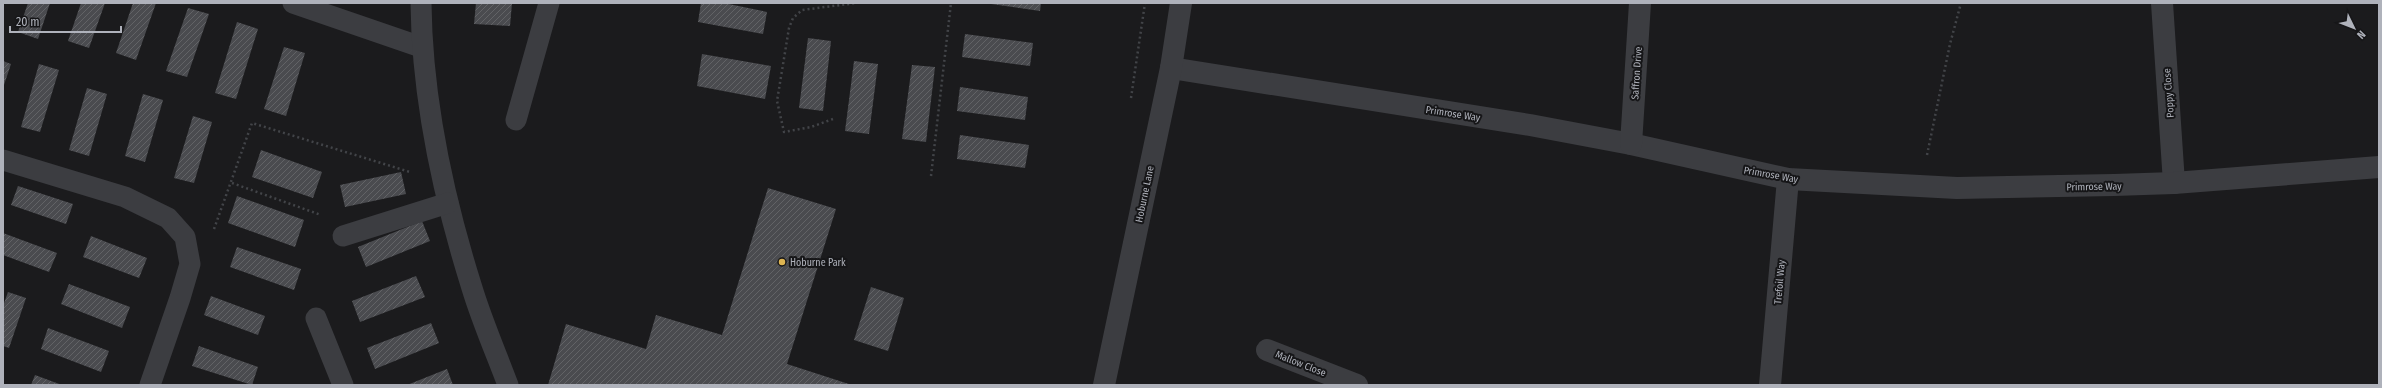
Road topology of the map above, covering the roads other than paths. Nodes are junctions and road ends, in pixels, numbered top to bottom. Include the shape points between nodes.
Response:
1 (293, 3) edge
2 (420, 3) edge
3 (549, 3) edge
4 (1181, 3) edge
5 (1640, 3) edge
6 (2162, 3) edge
7 (421, 47) junction
8 (1171, 68) junction
9 (516, 120) dead end
10 (1631, 144) junction
11 (3, 160) edge
12 (2379, 167) edge
13 (1788, 179) junction
14 (2174, 183) junction
15 (448, 203) junction
16 (352, 233) road end
17 (316, 318) dead end
18 (1267, 350) dead end
19 (150, 385) edge
20 (343, 385) edge
21 (508, 385) edge
22 (1104, 385) edge
23 (1357, 385) edge
24 (1770, 385) edge

1 - 7 lane
2 - 7 lane
3 - 9 lane
4 - 8 street, Hoburne Lane
5 - 10 street, Saffron Drive
6 - 14 street, Poppy Close
7 - 15 lane via 427,96
8 - 10 street, Primrose Way
8 - 22 street, Hoburne Lane
10 - 13 street, Primrose Way
11 - 19 lane via 125,198 168,218 185,237 190,264
12 - 14 street, Primrose Way
13 - 14 street, Primrose Way via 1957,188
13 - 24 street, Trefoil Way
15 - 16 lane
15 - 21 lane via 472,289
17 - 20 lane
18 - 23 street, Mallow Close

